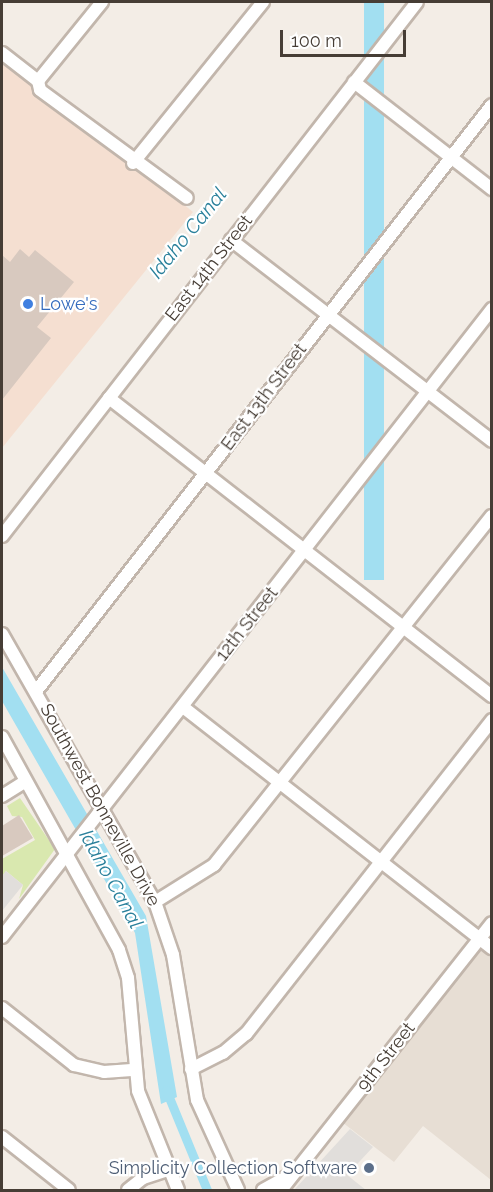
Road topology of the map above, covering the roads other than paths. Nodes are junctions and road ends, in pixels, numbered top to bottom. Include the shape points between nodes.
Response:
1 (102, 2) edge
2 (262, 2) edge
3 (417, 2) edge
4 (2, 53) edge
5 (38, 81) junction
6 (354, 82) junction
7 (492, 105) edge
8 (450, 157) junction
9 (134, 163) junction
10 (492, 189) edge
11 (187, 198) dead end
12 (231, 240) junction
13 (492, 309) edge
14 (328, 314) junction
15 (427, 392) junction
16 (109, 398) junction
17 (492, 441) edge
18 (206, 473) junction
19 (492, 516) edge
20 (2, 536) edge
21 (304, 550) junction
22 (404, 627) junction
23 (2, 634) edge
24 (37, 690) junction
25 (492, 696) edge
26 (183, 707) junction
27 (492, 720) edge
28 (2, 737) edge
29 (26, 781) junction
30 (280, 782) junction
31 (2, 796) edge
32 (104, 808) junction
33 (68, 853) junction
34 (381, 861) junction
35 (155, 902) junction
36 (492, 923) edge
37 (2, 938) edge
38 (479, 939) junction
39 (492, 948) edge
40 (2, 1008) edge
41 (190, 1069) junction
42 (135, 1070) junction
43 (2, 1137) edge
44 (167, 1170) junction
45 (298, 1170) junction
46 (69, 1191) edge
47 (128, 1191) edge
48 (178, 1191) edge
49 (238, 1191) edge
50 (263, 1191) edge
51 (281, 1191) edge

1 - 5 street
2 - 9 street
3 - 6 street, East 14th Street
4 - 5 street
5 - 9 street via 40,90
6 - 8 street
6 - 12 street, East 14th Street
7 - 8 street, East 13th Street
8 - 10 street
8 - 14 street, East 13th Street
9 - 11 street
12 - 14 street
12 - 16 street, East 14th Street
13 - 15 street, 12th Street
14 - 15 street
14 - 18 street, East 13th Street
15 - 17 street
15 - 21 street, 12th Street
16 - 18 street
16 - 20 street, East 14th Street
18 - 21 street
18 - 24 street, East 13th Street
19 - 22 street
21 - 22 street
21 - 26 street, 12th Street
22 - 25 street
22 - 30 street
23 - 24 street, Southwest Bonneville Drive
24 - 32 street, Southwest Bonneville Drive
26 - 30 street
26 - 32 street, 12th Street
27 - 34 street
28 - 29 street
29 - 31 street
29 - 33 street
30 - 34 street
30 - 35 street via 214,865
32 - 33 street, 12th Street
32 - 35 street, Southwest Bonneville Drive
33 - 37 street, 12th Street
33 - 42 street via 124,963
34 - 38 street
34 - 41 street via 246,1034 223,1053
35 - 41 street, Southwest Bonneville Drive via 173,955
36 - 38 street, 9th Street
38 - 39 street
38 - 45 street, 9th Street
40 - 42 street via 74,1065 104,1072
41 - 49 street, Southwest Bonneville Drive via 197,1100
42 - 44 street
43 - 46 street
44 - 47 street via 143,1178
44 - 48 street
45 - 50 street
45 - 51 street, 9th Street

